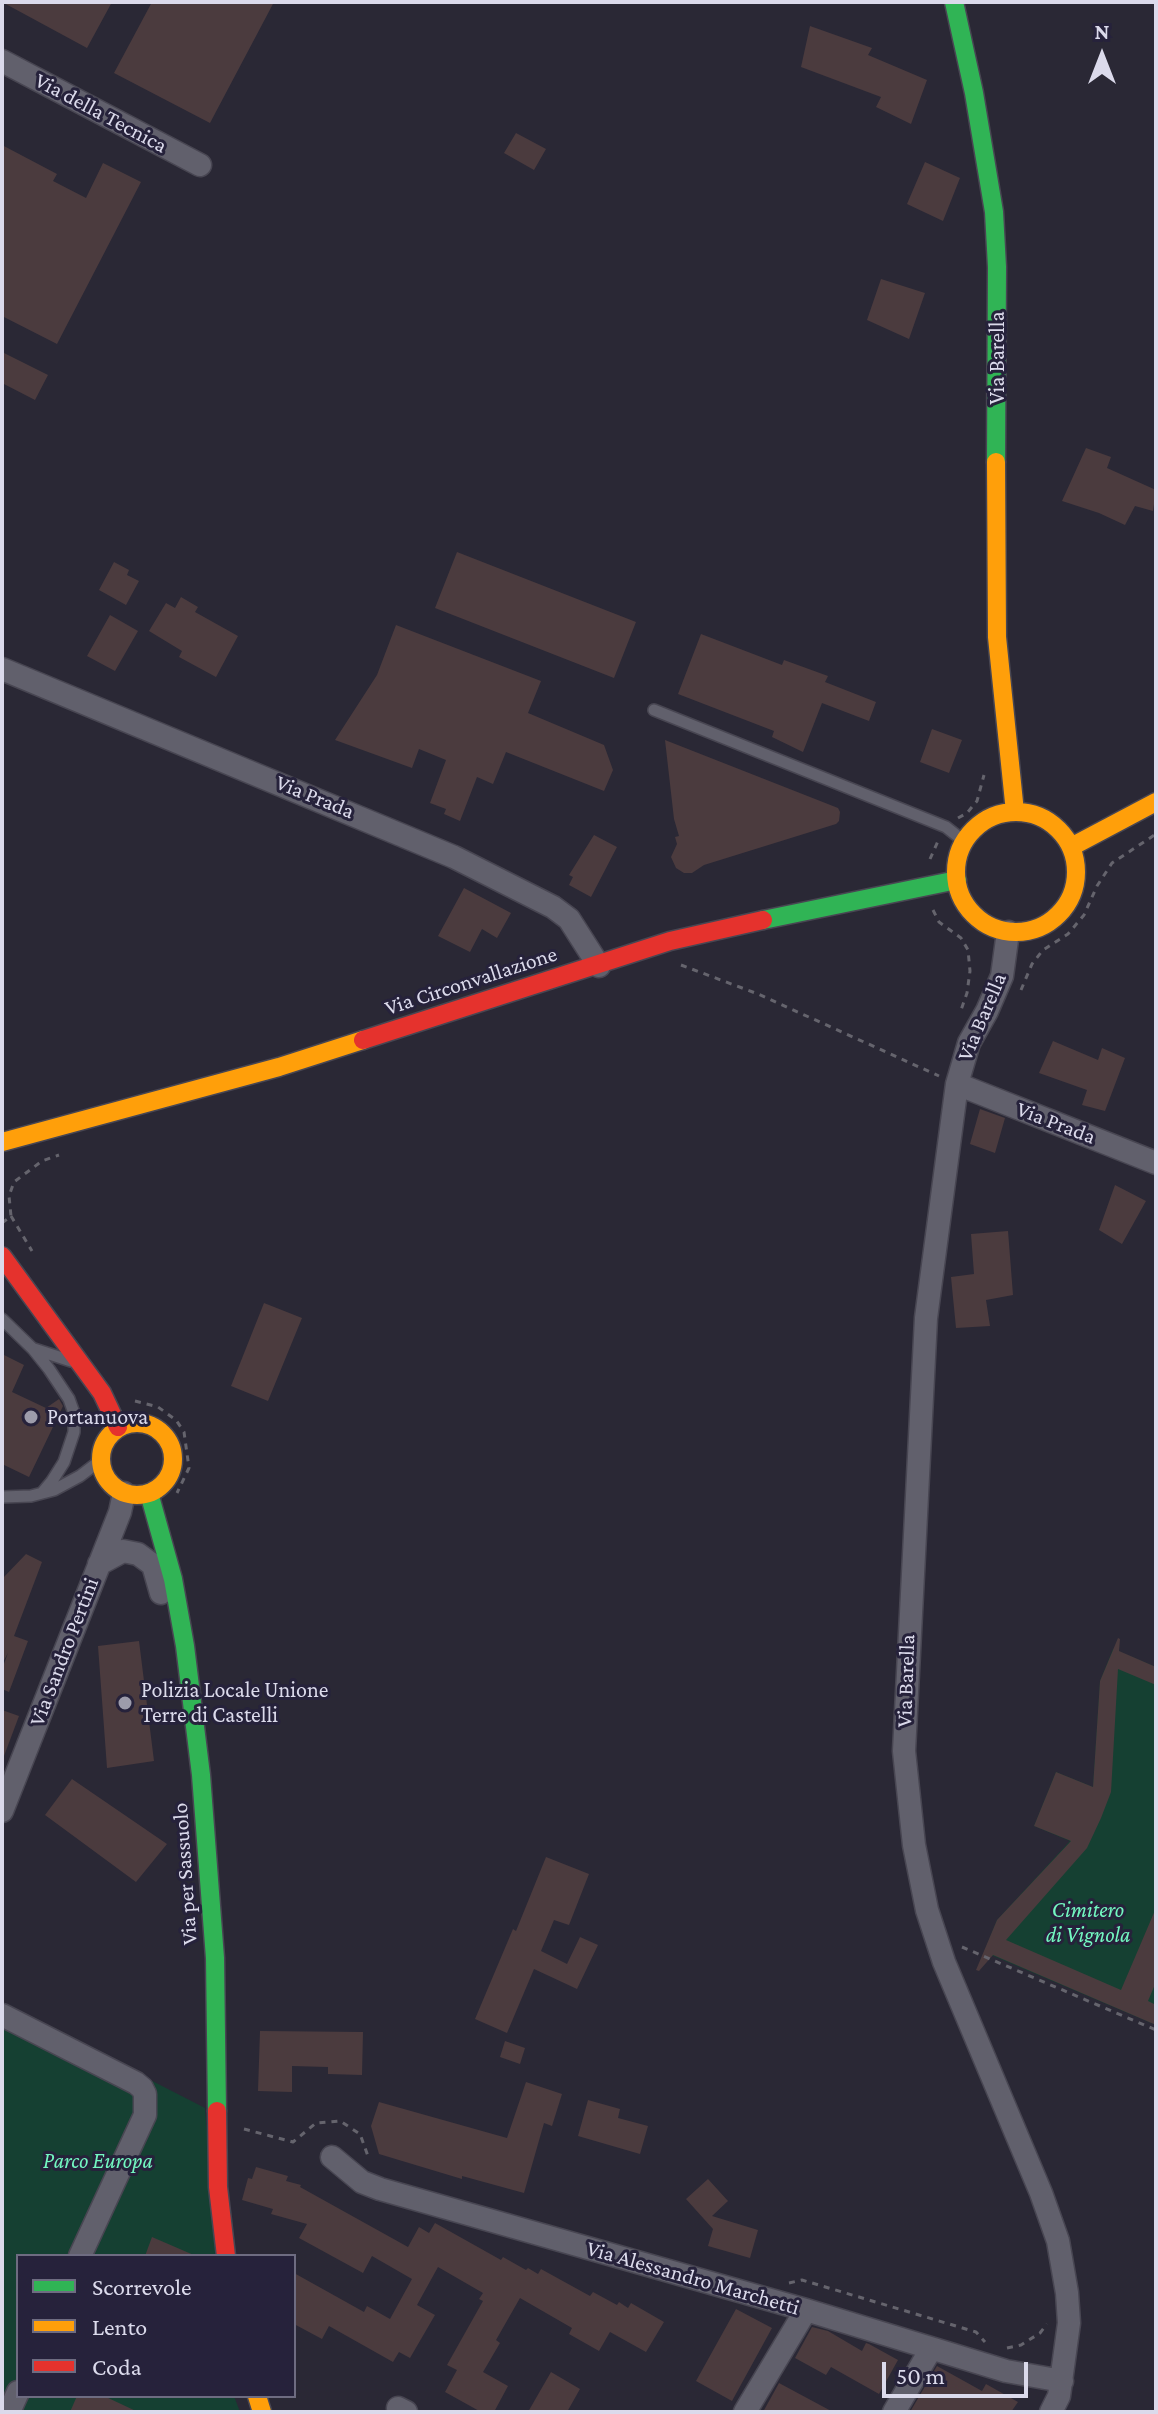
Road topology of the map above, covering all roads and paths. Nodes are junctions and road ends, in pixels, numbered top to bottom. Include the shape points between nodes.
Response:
1 (954, 2) edge
2 (2, 61) edge
3 (200, 165) dead end
4 (2, 669) edge
5 (654, 710) dead end
6 (1156, 802) edge
7 (1015, 812) junction
8 (1156, 834) edge
9 (965, 842) junction
10 (1071, 847) junction
11 (957, 880) junction
12 (1008, 932) junction
13 (677, 963) dead end
14 (599, 966) junction
15 (1016, 1001) dead end
16 (957, 1084) junction
17 (2, 1142) edge
18 (62, 1154) dead end
19 (1156, 1163) edge
20 (11, 1216) junction
21 (2, 1223) edge
22 (2, 1256) edge
23 (36, 1257) dead end
24 (2, 1319) edge
25 (33, 1349) junction
26 (83, 1365) junction
27 (133, 1400) dead end
28 (118, 1427) junction
29 (101, 1460) junction
30 (42, 1493) junction
31 (124, 1493) junction
32 (149, 1493) junction
33 (2, 1497) edge
34 (173, 1500) dead end
35 (99, 1564) junction
36 (185, 1646) junction
37 (2, 1811) edge
38 (960, 1958) dead end
39 (2, 2015) edge
40 (1156, 2030) edge
41 (239, 2127) dead end
42 (332, 2157) dead end
43 (372, 2162) dead end
44 (81, 2254) edge
45 (226, 2254) edge
46 (786, 2284) dead end
47 (806, 2310) junction
48 (1069, 2323) junction
49 (988, 2345) dead end
50 (999, 2348) dead end
51 (931, 2349) junction
52 (1062, 2381) junction
53 (745, 2412) edge
54 (894, 2412) edge
55 (1051, 2412) edge

1 - 7 main road, Via Barella via 994,212 997,637
2 - 3 street, Via della Tecnica
4 - 14 street, Via Prada via 454,857 569,919
5 - 9 lane via 946,827
6 - 10 main road
7 - 9 main road via 986,820
7 - 10 main road via 1054,825
8 - 15 path via 1112,863 1084,915 1032,964
9 - 11 main road via 957,860
10 - 12 main road via 1075,883 1059,915 1035,928
11 - 12 main road via 961,895 980,920
11 - 14 main road, Via Circonvallazione via 707,931
12 - 16 street, Via Barella via 1002,976 969,1043
13 - 16 path
14 - 17 main road, Via Circonvallazione via 279,1067
16 - 19 street, Via Prada
16 - 48 street, Via Barella via 922,1370 905,1700 907,1800 927,1910 944,1962 1052,2222
18 - 20 path via 42,1161 14,1182
20 - 21 path
20 - 23 path
22 - 26 main road
24 - 25 lane
25 - 26 lane
25 - 30 lane via 69,1399 76,1422 64,1462
26 - 28 main road
27 - 34 path via 158,1407 184,1432 189,1468
28 - 29 main road via 105,1441
28 - 32 main road via 148,1424 170,1443 171,1473
29 - 30 lane
29 - 31 main road via 108,1480
30 - 33 lane
31 - 32 main road
31 - 35 street, Via Sandro Pertini
32 - 36 main road, Via per Sassuolo
35 - 36 street via 123,1551 146,1558 158,1579 167,1627
35 - 37 street, Via Sandro Pertini
36 - 45 main road, Via per Sassuolo via 211,1899 216,2156
38 - 40 path via 955,1944
39 - 44 street via 142,2088 145,2115
41 - 43 path via 293,2142 316,2123 340,2121 360,2134
42 - 47 street, Via Alessandro Marchetti via 362,2182 380,2189
46 - 49 path via 802,2280 960,2327 976,2332
47 - 51 street, Via Alessandro Marchetti
47 - 53 street
48 - 50 path via 1048,2323 1021,2345
48 - 52 street, Via Barella
51 - 52 street, Via Alessandro Marchetti
51 - 54 street
52 - 55 street, Via Barella

